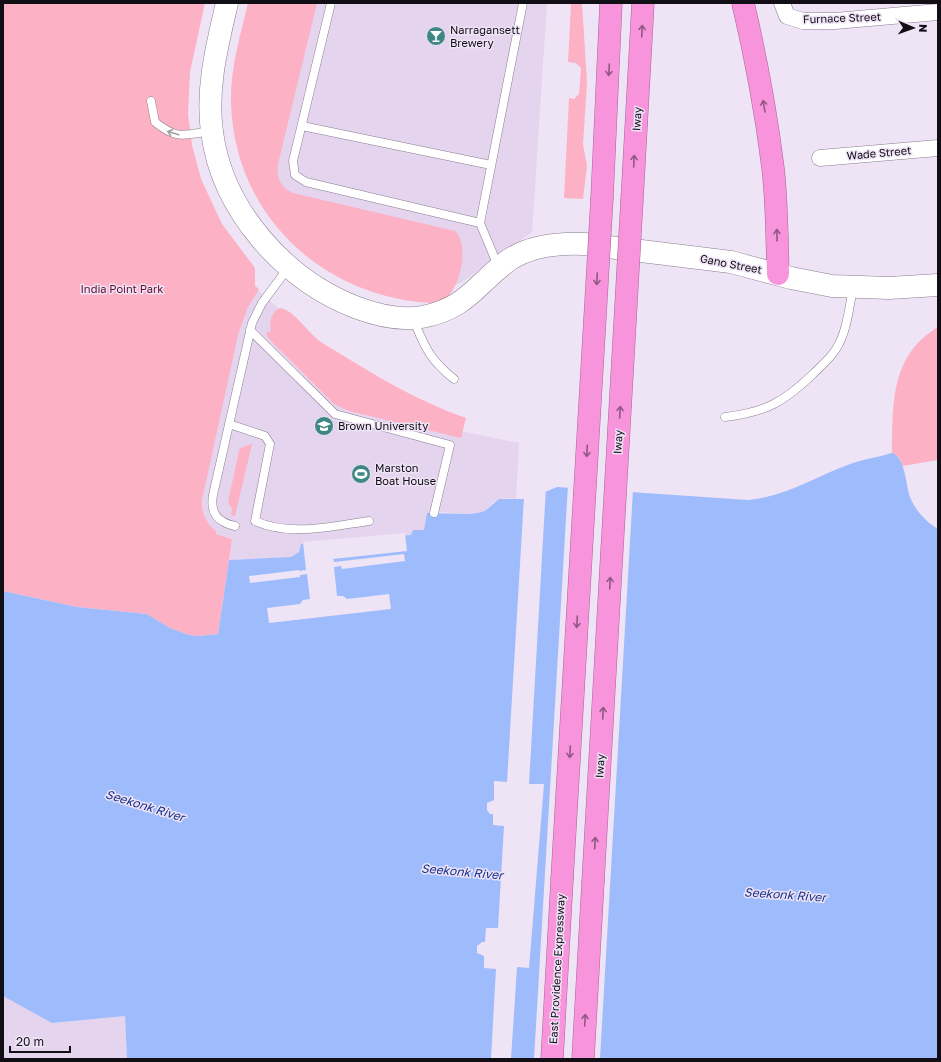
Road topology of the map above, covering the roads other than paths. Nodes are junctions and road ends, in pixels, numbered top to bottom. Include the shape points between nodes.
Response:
1 (228, 3) edge
2 (331, 3) edge
3 (523, 3) edge
4 (611, 3) edge
5 (643, 3) edge
6 (743, 3) edge
7 (782, 3) edge
8 (938, 12) edge
9 (151, 101) dead end
10 (302, 126) junction
11 (211, 131) junction
12 (938, 148) edge
13 (820, 158) dead end
14 (491, 165) junction
15 (480, 223) junction
16 (288, 268) junction
17 (499, 269) junction
18 (778, 274) junction
19 (938, 285) edge
20 (853, 288) junction
21 (412, 318) junction
22 (250, 330) junction
23 (454, 379) dead end
24 (725, 417) dead end
25 (229, 424) junction
26 (434, 512) dead end
27 (369, 521) dead end
28 (235, 526) dead end
29 (552, 1059) edge
30 (583, 1059) edge

1 - 11 street, Gano Street via 212,73
2 - 10 lane
3 - 14 lane
4 -> 29 highway, East Providence Expressway, bridge
30 -> 5 highway, Iway, bridge
18 -> 6 highway via 777,224 769,140
7 - 8 street, Furnace Street via 787,16 803,21 835,21
11 -> 9 lane via 177,136 169,133 155,122
10 - 14 lane
10 - 15 lane via 293,166 295,175 301,180
11 - 16 street, Gano Street via 216,155 228,187 258,235
12 - 13 street, Wade Street
14 - 15 lane
15 - 17 lane
16 - 21 street, Gano Street via 315,287 346,303 383,316
16 - 22 lane via 257,309
17 - 18 street, Gano Street via 508,261 525,253 553,245 584,244 727,261
17 - 21 street, Gano Street via 473,294 458,304 442,312
18 - 20 street, Gano Street
19 - 20 street, Gano Street
20 - 24 lane via 841,339 828,359 798,388 771,407
21 - 23 lane via 430,356
22 - 25 lane
22 - 26 lane via 335,414 450,445
25 - 27 lane via 265,436 270,444 255,521 274,528 296,530
25 - 28 lane via 212,506 218,519

